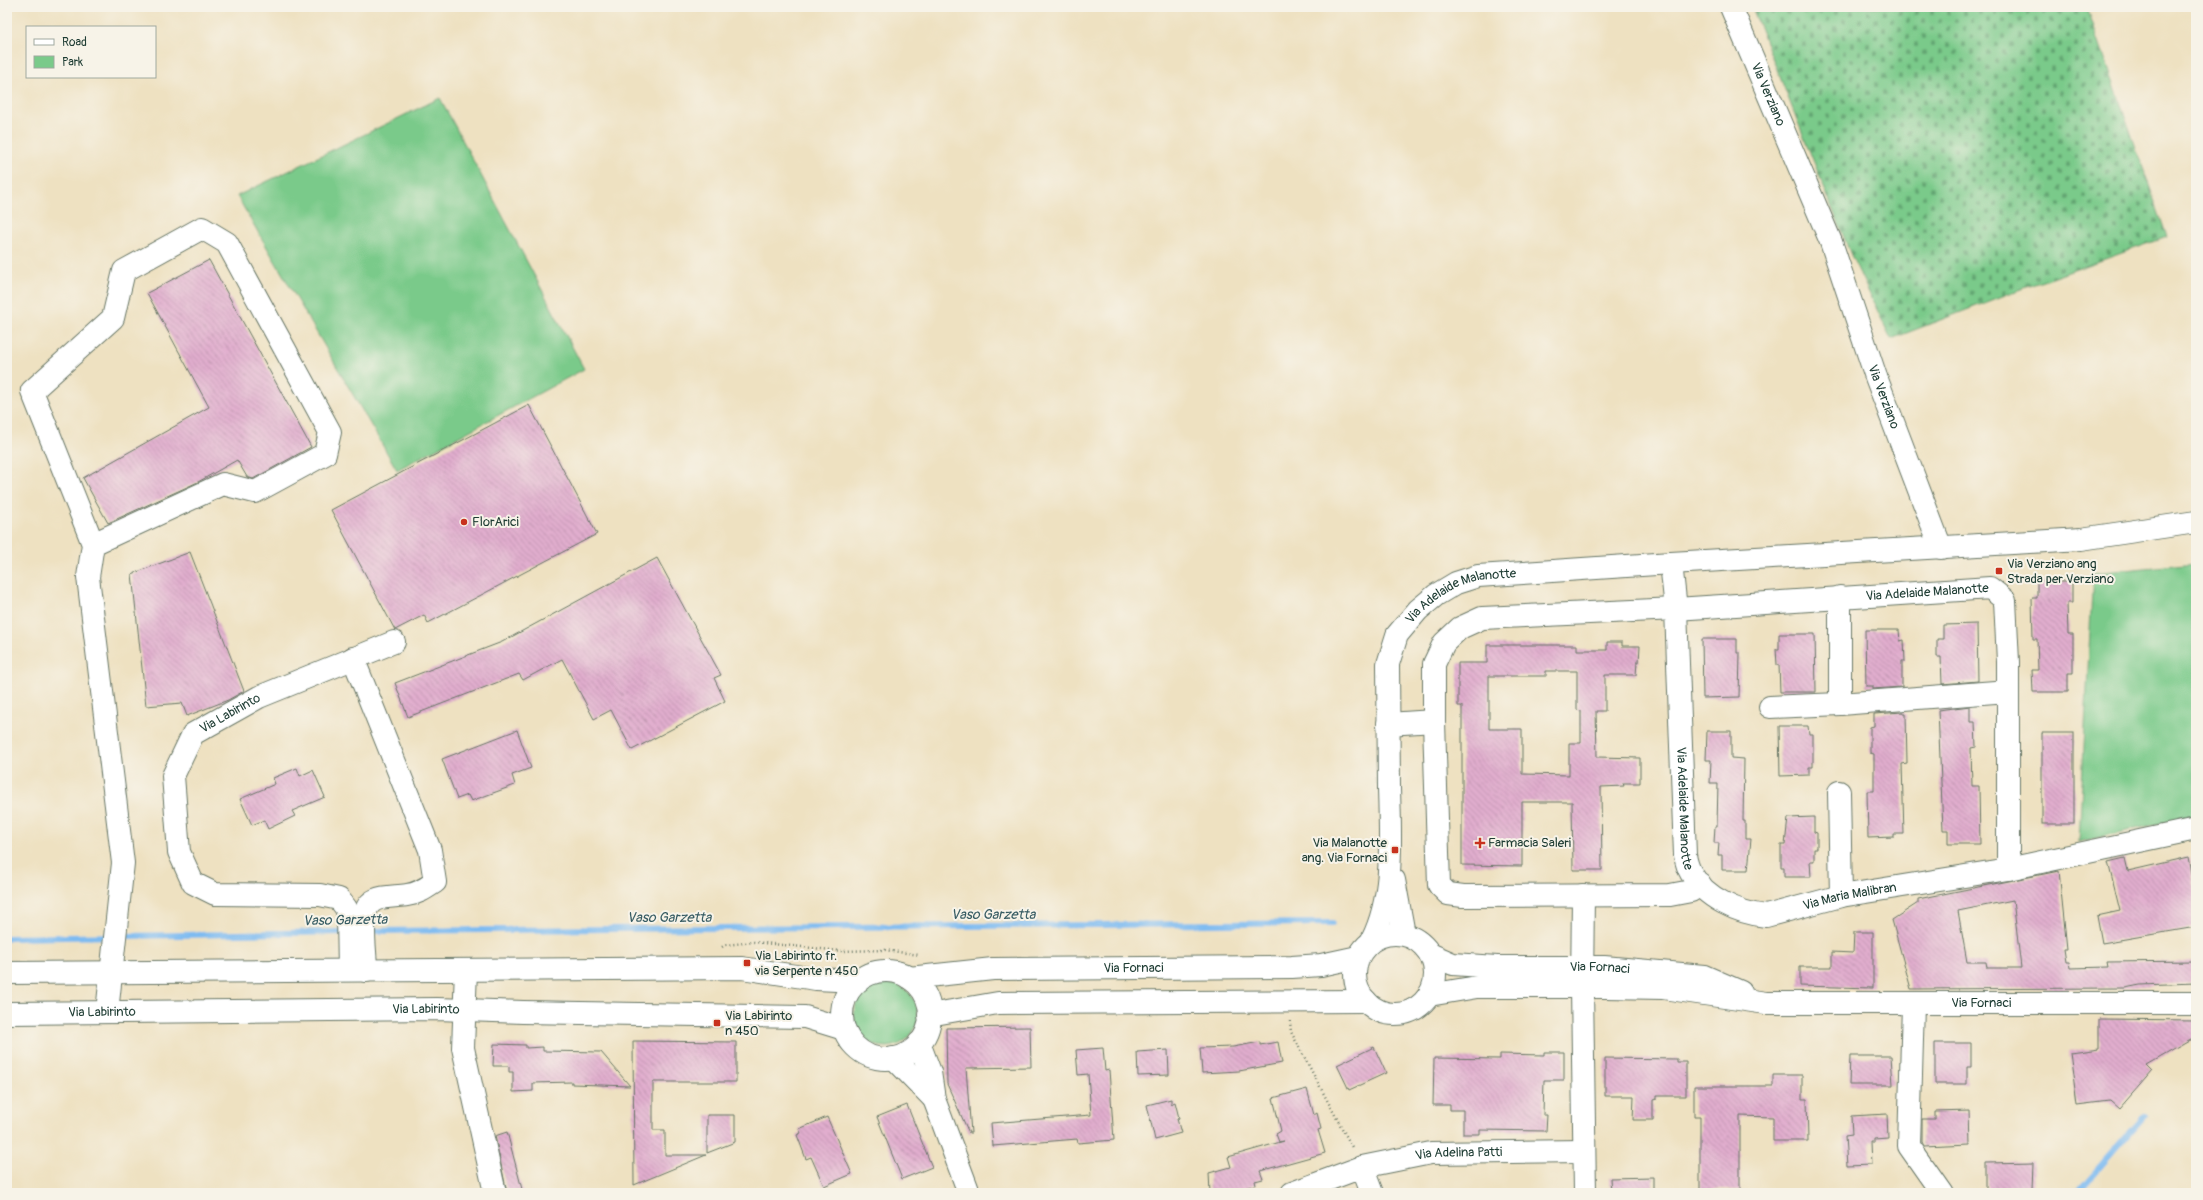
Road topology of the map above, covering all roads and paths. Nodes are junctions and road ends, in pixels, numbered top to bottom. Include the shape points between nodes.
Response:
1 (1731, 7) edge
2 (2196, 522) edge
3 (93, 544) junction
4 (1941, 548) junction
5 (1671, 563) junction
6 (1840, 597) junction
7 (1676, 609) junction
8 (394, 642) dead end
9 (353, 658) junction
10 (2008, 691) junction
11 (1840, 704) junction
12 (1770, 706) dead end
13 (1434, 721) junction
14 (1388, 724) junction
15 (1839, 792) dead end
16 (2196, 829) edge
17 (1390, 853) junction
18 (2008, 869) junction
19 (1700, 884) junction
20 (1583, 895) junction
21 (1841, 896) junction
22 (357, 931) junction
23 (1404, 934) junction
24 (1372, 940) junction
25 (1430, 954) junction
26 (1358, 958) junction
27 (1582, 967) junction
28 (358, 970) junction
29 (466, 970) junction
30 (110, 971) junction
31 (7, 973) edge
32 (910, 978) junction
33 (857, 981) junction
34 (1582, 988) junction
35 (1429, 995) junction
36 (1288, 1001) junction
37 (1366, 1001) junction
38 (1766, 1003) junction
39 (2196, 1003) edge
40 (1913, 1004) junction
41 (465, 1010) junction
42 (107, 1012) junction
43 (7, 1013) edge
44 (930, 1015) junction
45 (844, 1029) junction
46 (919, 1043) junction
47 (894, 1058) junction
48 (934, 1099) junction
49 (1584, 1152) junction
50 (1362, 1167) junction
51 (495, 1193) edge
52 (969, 1193) edge
53 (1292, 1193) edge
54 (1372, 1193) edge
55 (1585, 1193) edge
56 (1942, 1193) edge

1 - 4 street, Via Verziano via 1831,242 1876,377
2 - 4 street via 2081,539
3 - 3 street via 223,484 255,492 325,454 330,432 227,243 202,228 124,271 113,318 32,391
3 - 30 street via 88,577 123,863
4 - 5 street, Via Adelaide Malanotte
5 - 7 street, Via Adelaide Malanotte
5 - 14 street, Via Adelaide Malanotte via 1478,576 1449,587 1418,610 1397,635 1388,664
6 - 7 street, Via Adelaide Malanotte
6 - 10 street, Via Adelaide Malanotte via 1990,588 2005,600
6 - 11 street
7 - 13 street, Via Adelaide Malanotte via 1482,618 1460,628 1444,643 1434,664
7 - 19 street, Via Adelaide Malanotte via 1685,855 1690,873
8 - 9 street, Via Labirinto
9 - 22 street, Via Labirinto via 430,850 435,882 423,890 408,895 375,899 367,909
9 - 22 street, Via Labirinto via 260,697 193,734 173,776 179,852 192,883 216,894 330,896 343,903
10 - 11 street
10 - 18 street
11 - 12 street
13 - 14 street
13 - 20 street, Via Adelaide Malanotte via 1439,885 1448,894 1463,896
14 - 17 street, Via Adelaide Malanotte
15 - 21 street
16 - 18 street, Via Maria Malibran
17 - 23 street, Via Adelaide Malanotte
17 - 24 street, Via Adelaide Malanotte via 1386,899
18 - 21 street, Via Maria Malibran
19 - 20 street, Via Adelaide Malanotte via 1691,891 1670,894
19 - 21 street, Via Maria Malibran via 1711,896 1733,907 1766,916
20 - 27 street
22 - 28 street, Via Labirinto
23 - 24 street via 1382,935
23 - 25 street, Via Fornaci via 1419,942
24 - 26 street
25 - 27 street, Via Fornaci via 1453,964
25 - 35 street via 1435,975
26 - 32 street, Via Fornaci via 1292,967 993,969
26 - 37 street via 1355,966 1356,985
27 - 34 street
27 - 38 street, Via Fornaci via 1704,976
28 - 29 street
28 - 30 street
29 - 33 street via 742,968 816,979
29 - 41 street
30 - 31 street
30 - 42 street
32 - 33 street, Via Fornaci via 901,973 880,971
32 - 44 street via 922,990
33 - 45 street via 850,989 843,1005
34 - 35 street, Via Fornaci via 1477,987
34 - 38 street, Via Fornaci via 1663,988
34 - 49 street
35 - 37 street via 1413,1010 1399,1014 1384,1012
36 - 37 street
36 - 44 street via 998,1003
36 - 50 path via 1291,1032
38 - 40 street, Via Fornaci
39 - 40 street, Via Fornaci
40 - 56 street via 1909,1146
41 - 42 street, Via Labirinto
41 - 45 street, Via Labirinto via 805,1017
41 - 51 street via 463,1048
42 - 43 street, Via Labirinto
44 - 46 street via 927,1031
45 - 47 street via 850,1040 862,1052 879,1058
46 - 47 street via 904,1055
46 - 48 street via 930,1072
47 - 48 street
48 - 52 street
49 - 50 street, Via Adelina Patti via 1431,1153
49 - 55 street
50 - 53 street, Via Adelina Patti
50 - 54 street

